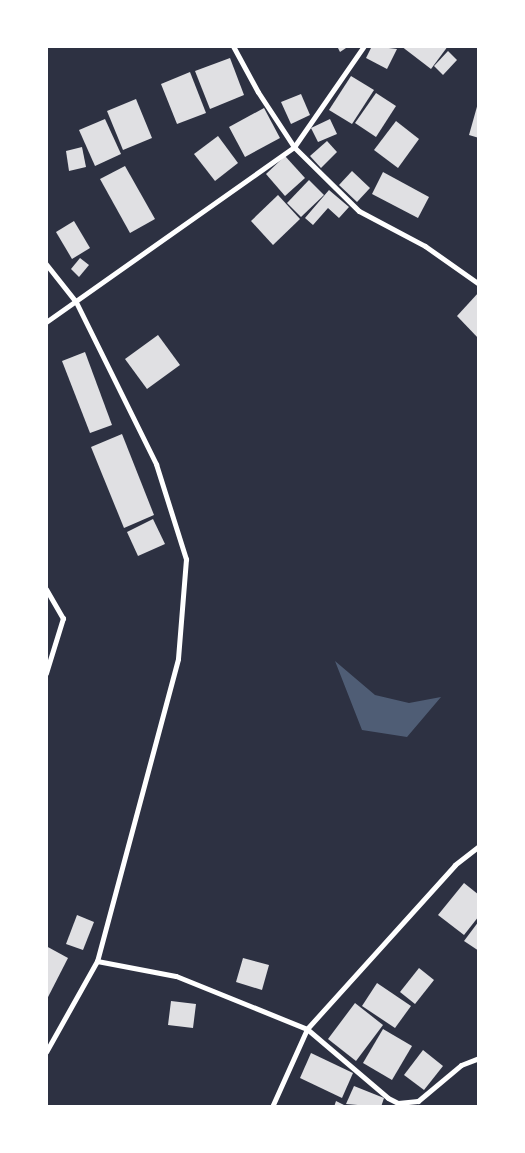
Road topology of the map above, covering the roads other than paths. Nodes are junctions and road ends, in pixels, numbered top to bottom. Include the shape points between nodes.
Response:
1 (233, 46) edge
2 (364, 46) edge
3 (294, 146) junction
4 (46, 264) edge
5 (479, 284) edge
6 (76, 302) junction
7 (46, 322) edge
8 (46, 589) edge
9 (46, 673) edge
10 (479, 846) edge
11 (97, 960) junction
12 (308, 1029) junction
13 (46, 1052) edge
14 (479, 1058) edge
15 (272, 1107) edge

1 - 3 street via 258,92
2 - 3 street
3 - 5 street via 359,211 425,246
3 - 6 street
4 - 6 street
6 - 7 street
6 - 11 street via 156,464 186,559 178,659
8 - 9 street via 63,618
10 - 12 street via 455,865
11 - 12 street via 176,976
11 - 13 street
12 - 14 street via 388,1098 402,1103 418,1101 461,1065
12 - 15 street

